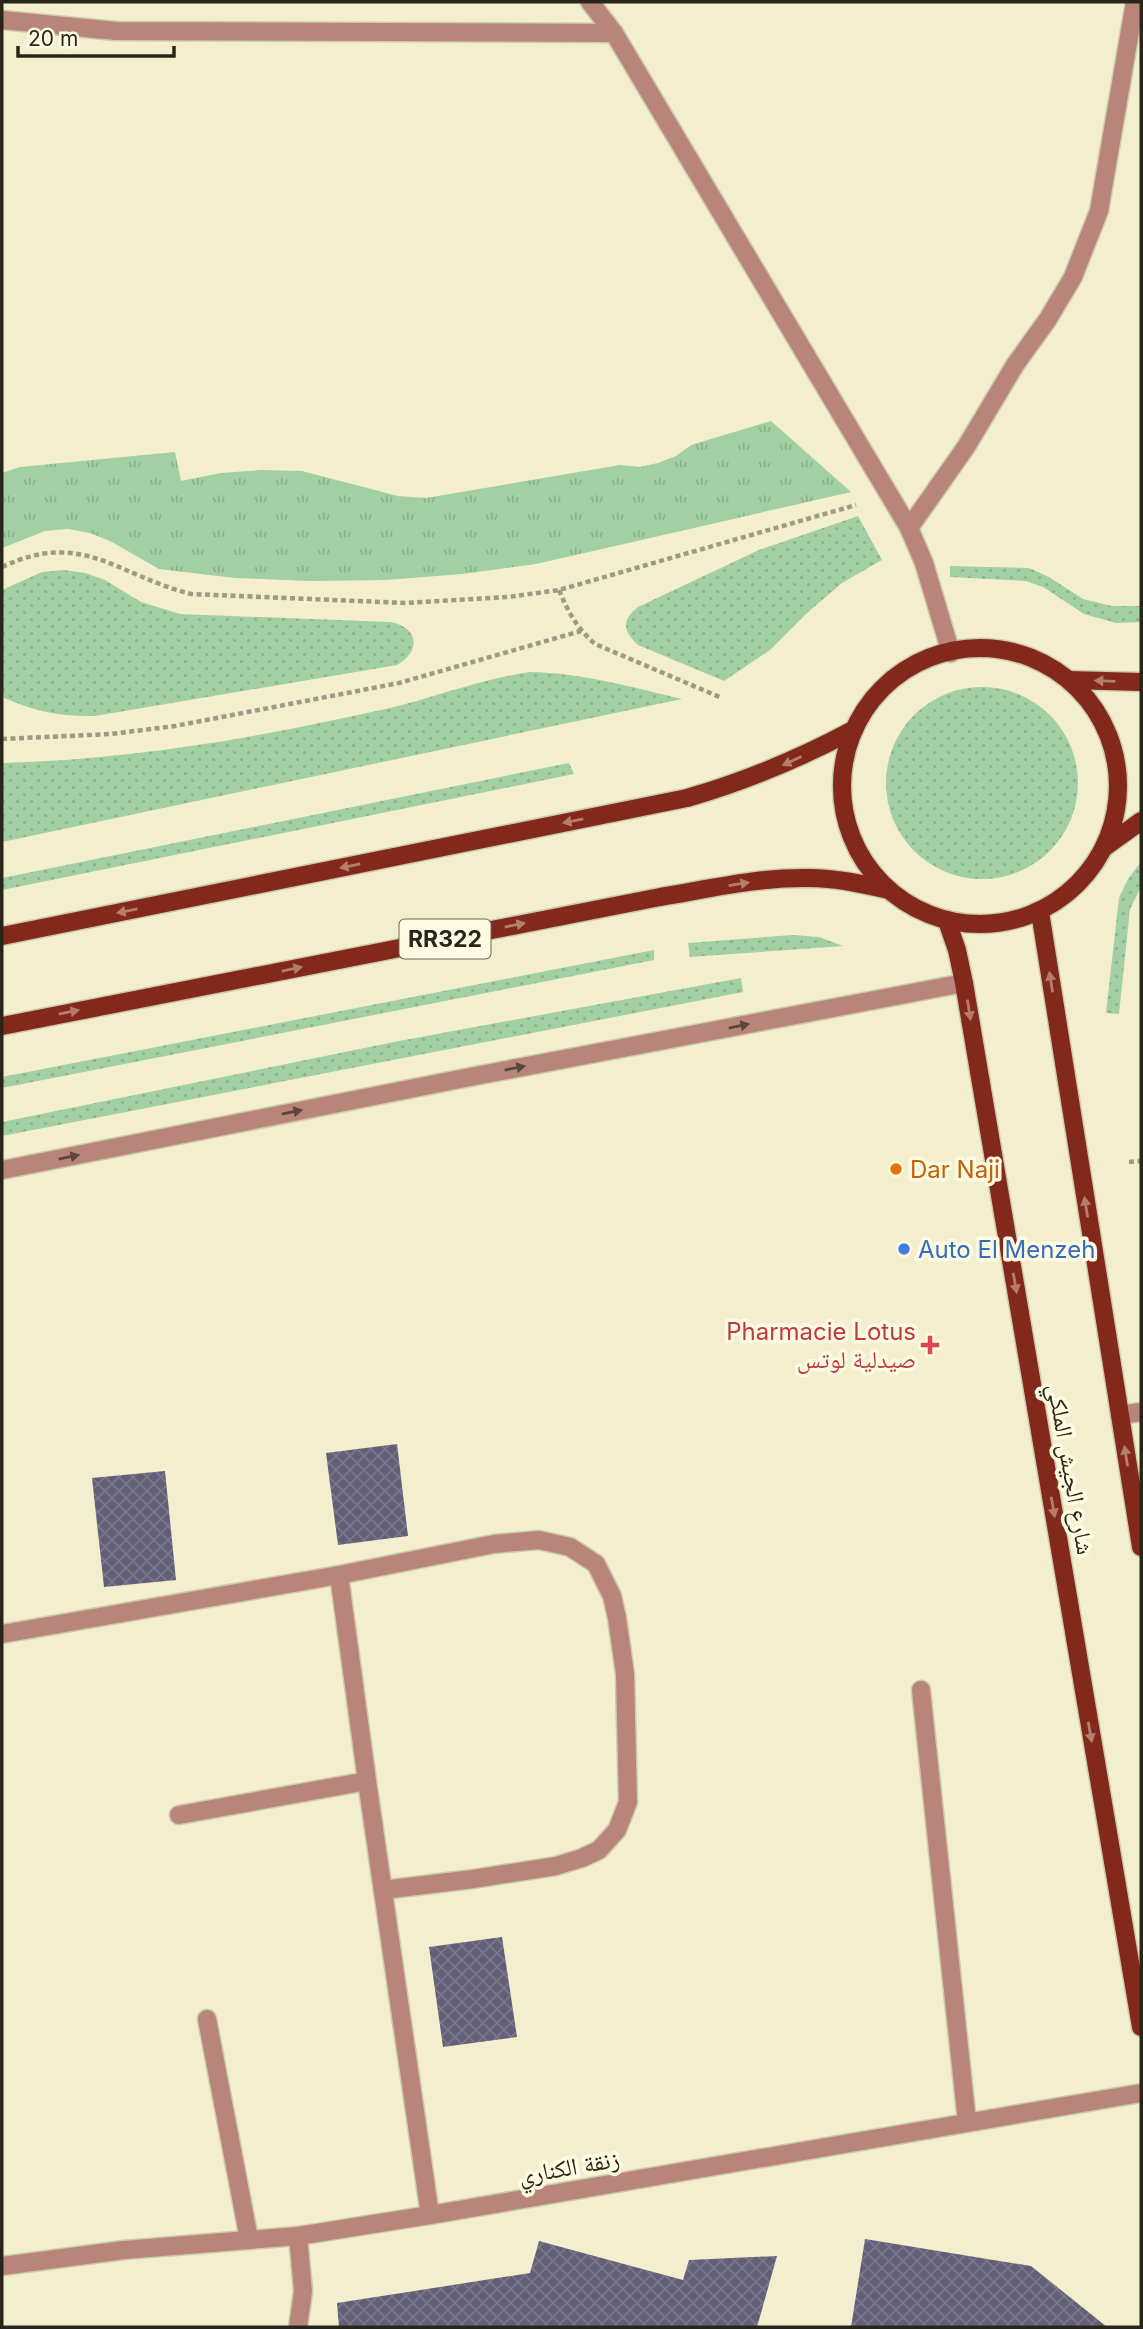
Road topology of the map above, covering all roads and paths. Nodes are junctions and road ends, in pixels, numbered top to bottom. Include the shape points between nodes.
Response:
1 (590, 2) edge
2 (1135, 2) edge
3 (2, 20) edge
4 (614, 33) junction
5 (889, 493) junction
6 (909, 528) junction
7 (2, 566) edge
8 (559, 590) junction
9 (581, 631) junction
10 (951, 653) junction
11 (1069, 680) junction
12 (1141, 682) edge
13 (722, 698) dead end
14 (853, 730) junction
15 (2, 739) edge
16 (1141, 821) edge
17 (1105, 847) junction
18 (889, 890) junction
19 (1040, 912) junction
20 (947, 920) junction
21 (2, 936) edge
22 (964, 984) junction
23 (2, 1026) edge
24 (1141, 1161) edge
25 (1129, 1162) dead end
26 (2, 1170) edge
27 (1141, 1412) edge
28 (1120, 1415) junction
29 (1141, 1547) edge
30 (339, 1575) junction
31 (2, 1634) edge
32 (920, 1690) dead end
33 (367, 1781) junction
34 (180, 1815) dead end
35 (383, 1890) junction
36 (207, 2018) dead end
37 (1141, 2027) edge
38 (1141, 2093) edge
39 (967, 2122) junction
40 (430, 2215) junction
41 (298, 2235) junction
42 (250, 2239) junction
43 (2, 2266) edge
44 (298, 2327) edge

1 - 4 street
2 - 6 street via 1099,211 1073,277
3 - 4 street via 116,31
4 - 5 street
5 - 6 street
5 - 8 path
6 - 10 street
7 - 8 path via 49,551 74,552 163,587 220,596 419,603
8 - 9 path
9 - 13 path via 612,653
9 - 15 path via 399,683 175,726
10 - 11 main road, RR322 via 975,647 1009,649 1041,661
10 - 14 main road, RR322 via 914,663 889,681 868,703
12 -> 11 main road
11 - 17 main road, RR322 via 1106,728 1116,757 1119,788
14 - 18 main road, RR322 via 842,772 845,816 861,857
14 -> 21 main road via 772,770 687,798
16 - 17 main road, RR322
17 - 19 main road, RR322 via 1066,895
18 - 20 main road, RR322 via 916,909
23 -> 18 main road, RR322 via 734,884 812,878
19 - 20 main road, RR322 via 978,925
28 -> 19 main road
20 - 22 main road, شارع الجيش الملكي
26 -> 22 street
22 -> 37 main road, شارع الجيش الملكي
24 - 25 path
27 - 28 street
29 -> 28 main road
30 - 31 street
30 - 33 street
30 - 35 street via 494,1544 539,1541 570,1548 596,1564 612,1596 619,1629 625,1674 628,1802 617,1830 599,1850 556,1866
32 - 39 street
33 - 34 street
33 - 35 street
35 - 40 street
36 - 42 street
38 - 39 street, زنقة الكناري
39 - 40 street, زنقة الكناري
40 - 41 street, زنقة الكناري
41 - 42 street, زنقة الكناري
41 - 44 street via 303,2291
42 - 43 street, زنقة الكناري

